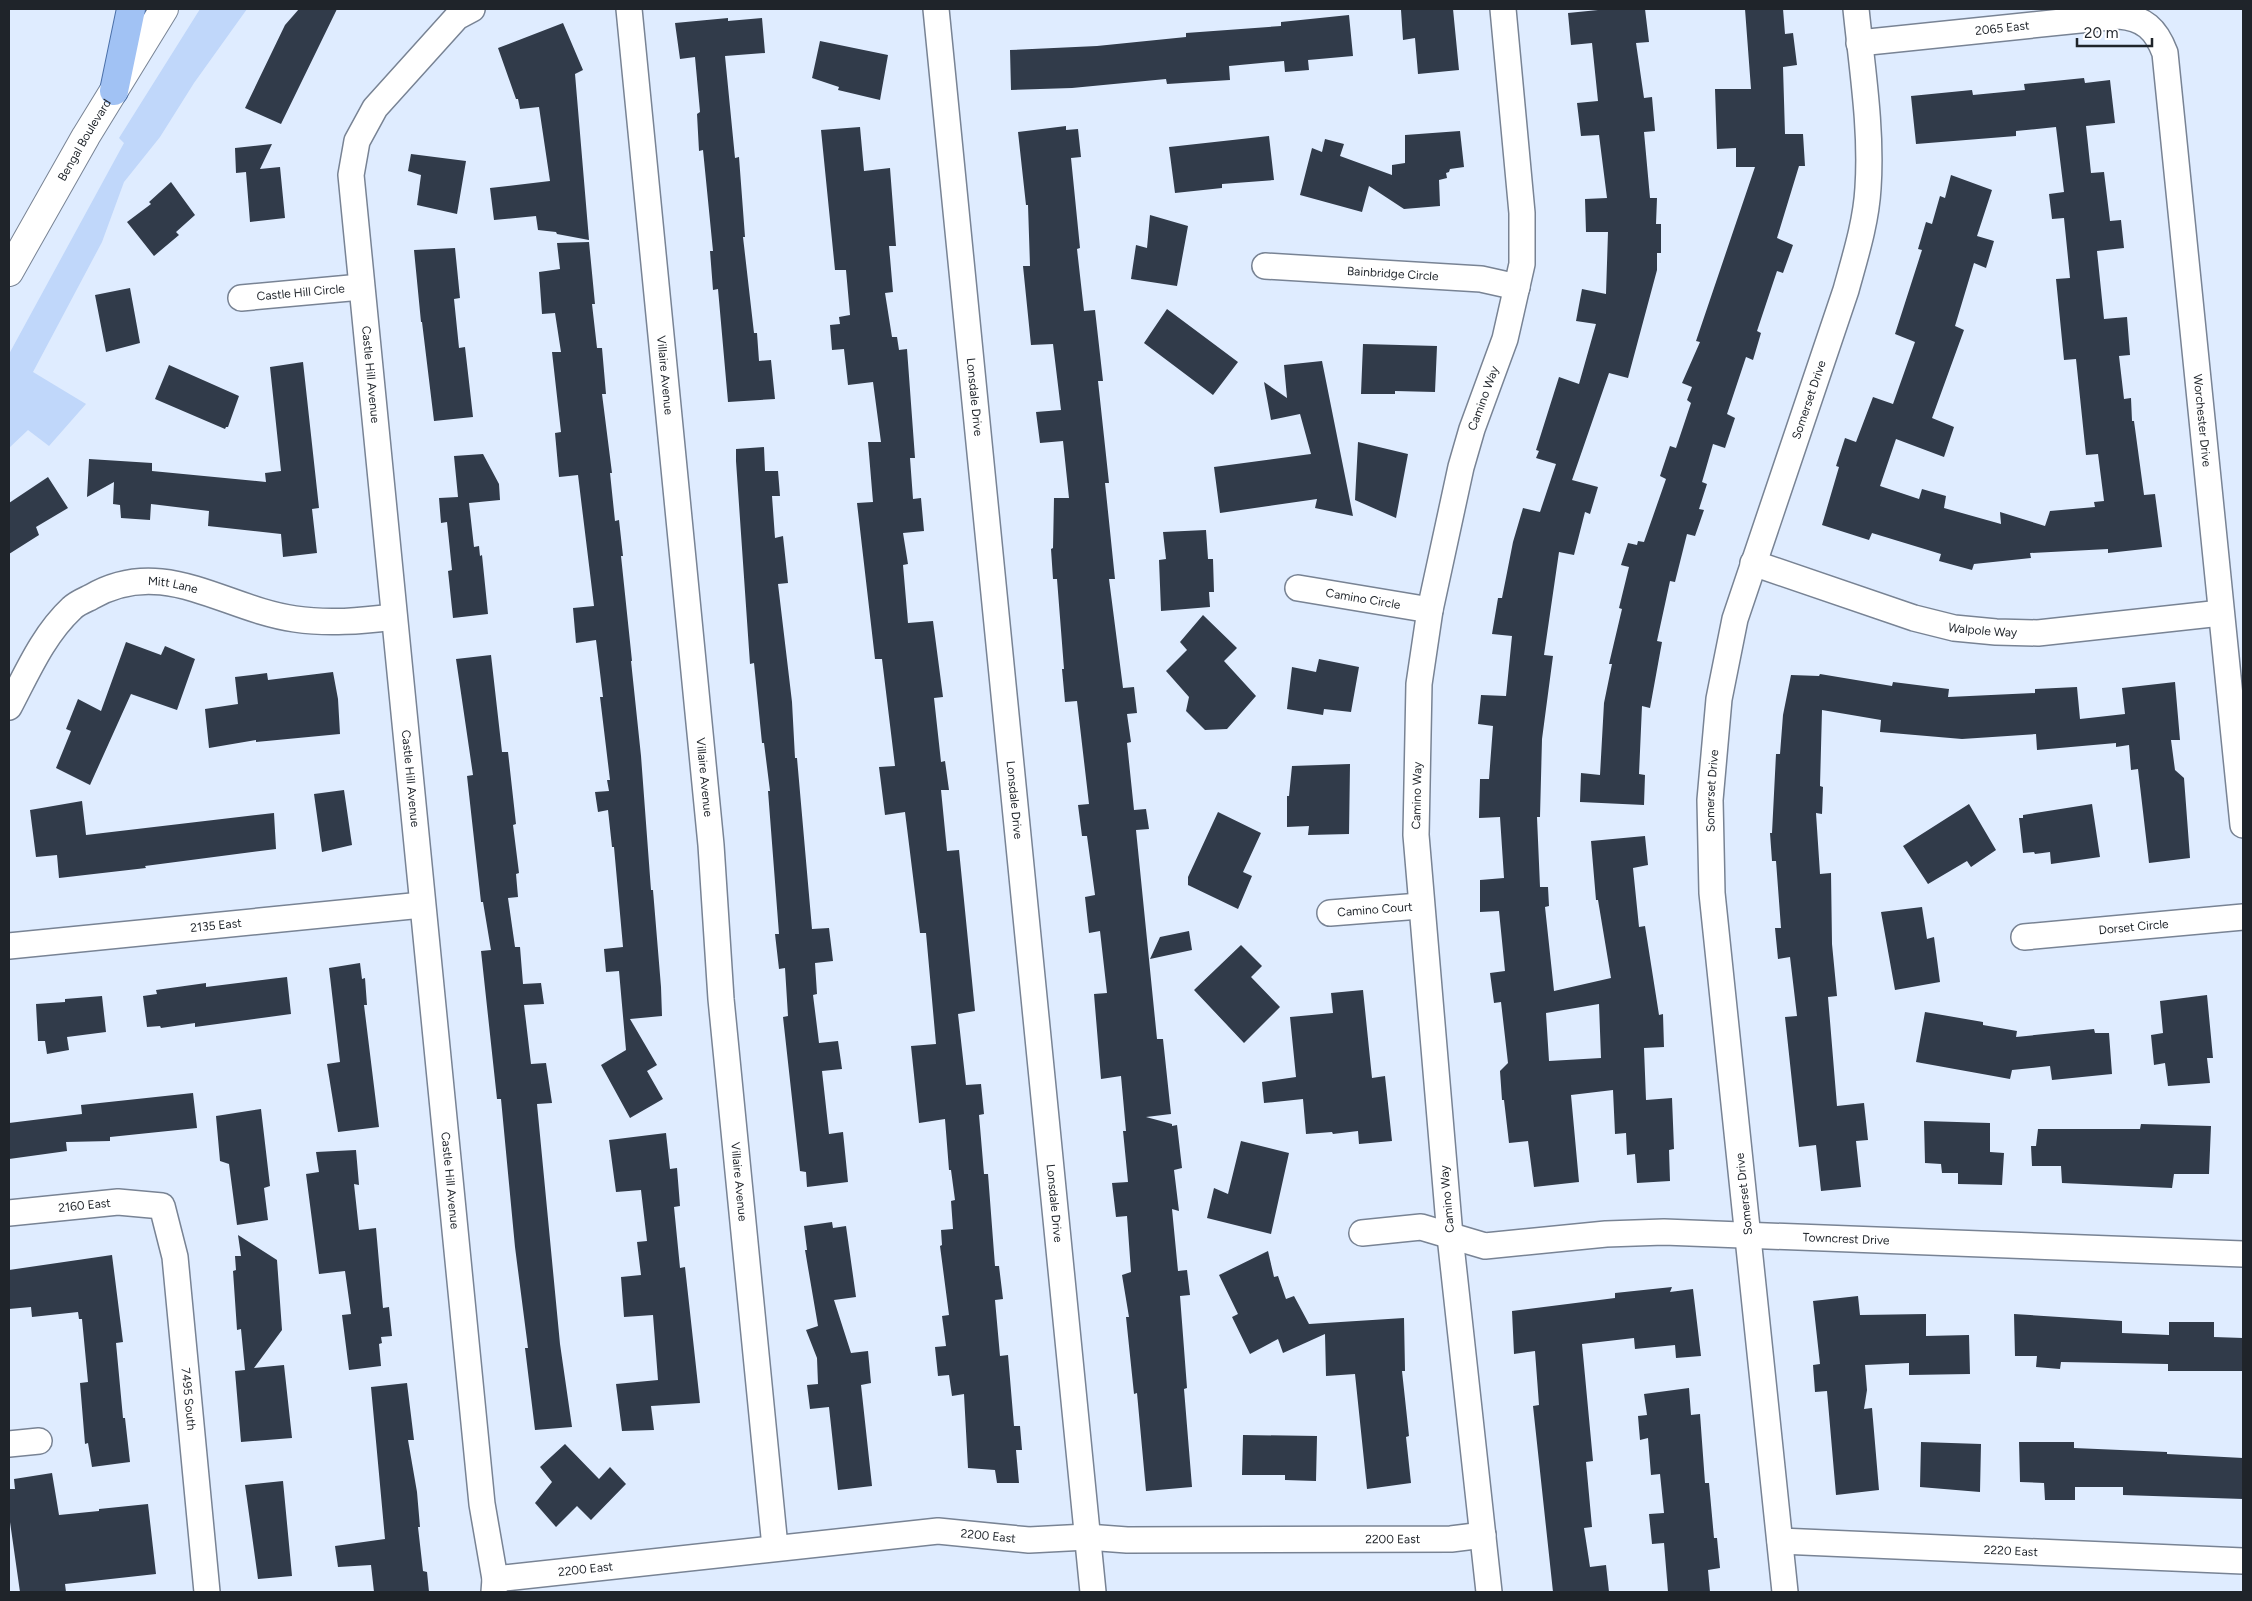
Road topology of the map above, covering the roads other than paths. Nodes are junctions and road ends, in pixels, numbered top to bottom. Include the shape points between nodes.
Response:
1 (131, 9) edge
2 (164, 9) edge
3 (472, 9) edge
4 (629, 9) edge
5 (936, 9) edge
6 (1503, 9) edge
7 (1856, 9) edge
8 (2145, 22) joint
9 (1859, 43) junction
10 (114, 91) junction
11 (1265, 266) dead end
12 (9, 272) edge
13 (361, 287) junction
14 (1517, 287) junction
15 (241, 298) dead end
16 (1753, 562) junction
17 (1298, 588) dead end
18 (1430, 610) junction
19 (2221, 613) junction
20 (394, 617) junction
21 (9, 707) edge
22 (2243, 825) edge
23 (422, 904) junction
24 (1420, 906) junction
25 (1330, 913) dead end
26 (2243, 917) edge
27 (2024, 937) dead end
28 (9, 946) edge
29 (162, 1206) joint
30 (9, 1214) edge
31 (1362, 1233) dead end
32 (1450, 1236) junction
33 (1748, 1236) junction
34 (2243, 1254) edge
35 (39, 1441) dead end
36 (9, 1444) edge
37 (1483, 1535) junction
38 (1087, 1537) junction
39 (1780, 1542) junction
40 (775, 1547) junction
41 (2243, 1560) edge
42 (494, 1586) edge
43 (207, 1592) edge
44 (1093, 1592) edge
45 (1489, 1592) edge
46 (1785, 1592) edge

1 - 10 main road
2 - 10 main road, Bengal Boulevard
3 - 13 street, Castle Hill Avenue via 457,17 375,108 357,141 351,175
4 - 40 street, Villaire Avenue via 711,845 721,999
5 - 38 street, Lonsdale Drive
6 - 14 street, Camino Way via 1522,213 1522,264
7 - 9 street, Somerset Drive
8 - 9 street, 2065 East via 2132,17 2090,18
8 - 19 street, Worchester Drive via 2156,34 2165,53
9 - 16 street, Somerset Drive via 1869,138 1868,190 1859,243
10 - 12 main road, Bengal Boulevard
11 - 14 street, Bainbridge Circle via 1480,279
13 - 15 street, Castle Hill Circle
13 - 20 street, Castle Hill Avenue
14 - 18 street, Camino Way via 1505,339 1461,467
16 - 19 street, Walpole Way via 1914,618 1954,628 2038,633
16 - 33 street, Somerset Drive via 1735,619 1719,700 1710,800 1712,893
17 - 18 street, Camino Circle
18 - 24 street, Camino Way via 1419,684 1416,835
19 - 22 street, Worchester Drive
20 - 21 street, Mitt Lane via 332,622 294,619 192,587 139,580 104,589 72,608 46,637
20 - 23 street, Castle Hill Avenue
23 - 28 street, 2135 East
23 - 42 street, Castle Hill Avenue via 482,1504
24 - 25 street, Camino Court
24 - 32 street, Camino Way
26 - 27 street, Dorset Circle
29 - 30 street, 2160 East via 118,1202
29 - 43 street, 7495 South via 175,1258
31 - 32 street, Towncrest Drive via 1421,1227
32 - 33 street, Towncrest Drive via 1485,1246 1606,1234
32 - 37 street, Camino Way
33 - 34 street, Towncrest Drive
33 - 39 street, Somerset Drive
35 - 36 street
37 - 38 street, 2200 East via 1441,1539 1127,1540
37 - 45 street, Camino Way
38 - 40 street, 2200 East via 1029,1540 938,1531
38 - 44 street, Lonsdale Drive
39 - 41 street, 2220 East
39 - 46 street, Somerset Drive
40 - 42 street, 2200 East

